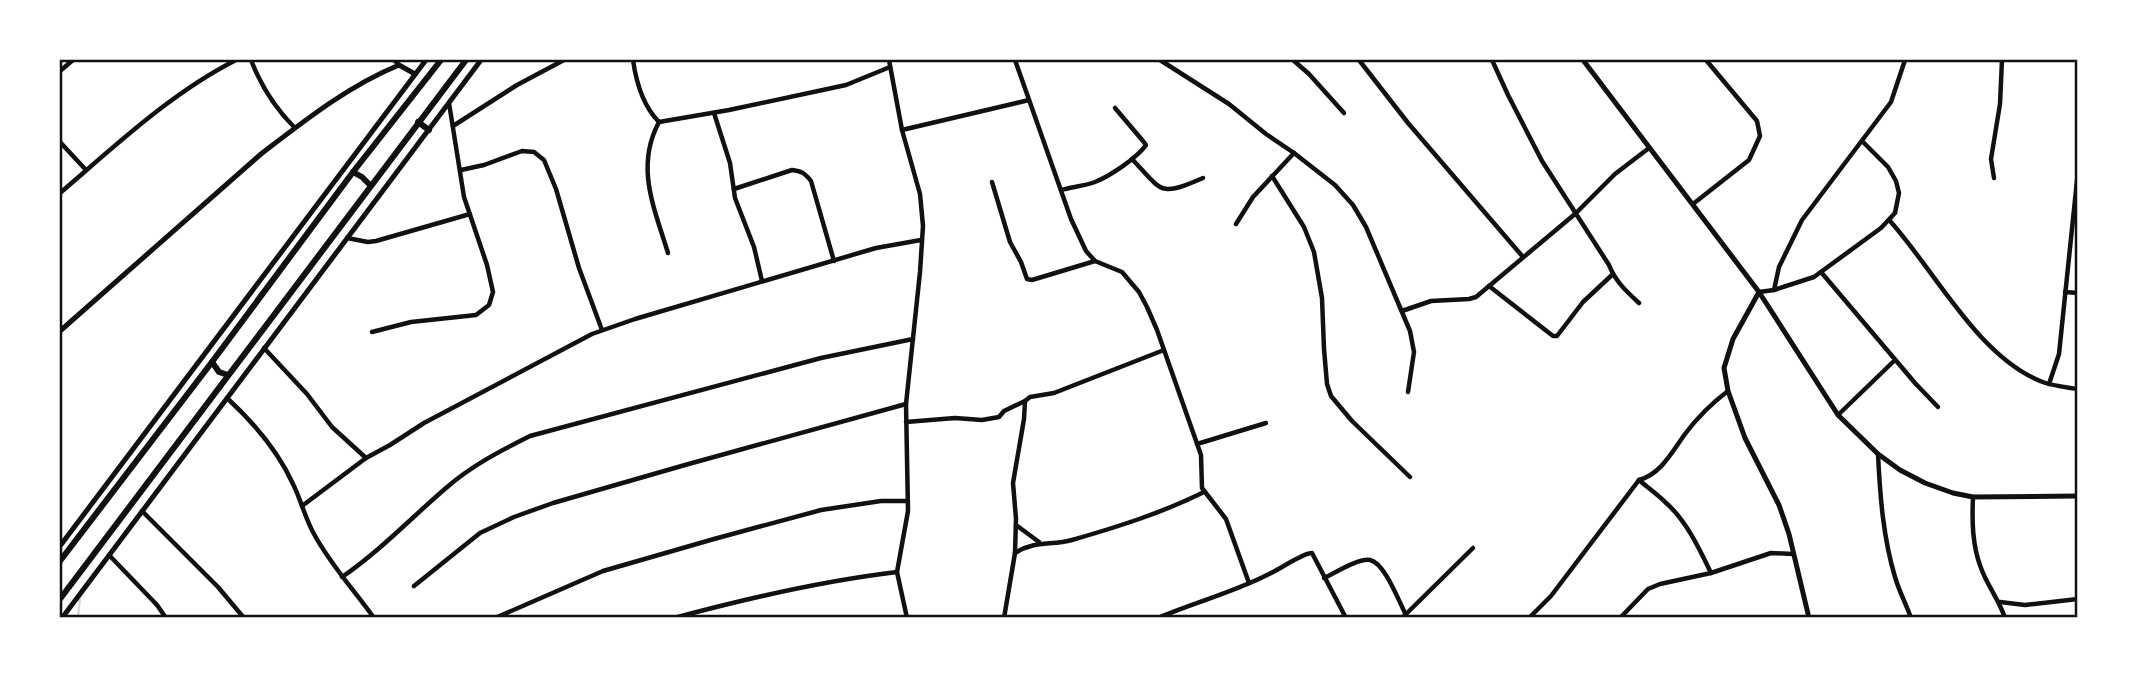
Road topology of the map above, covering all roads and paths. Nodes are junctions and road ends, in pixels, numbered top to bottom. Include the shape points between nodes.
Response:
1 (72, 60) edge
2 (236, 60) edge
3 (251, 60) edge
4 (394, 60) edge
5 (426, 60) edge
6 (441, 60) edge
7 (466, 60) edge
8 (481, 60) edge
9 (564, 60) edge
10 (633, 60) edge
11 (889, 60) edge
12 (1015, 60) edge
13 (1160, 60) edge
14 (1293, 60) edge
15 (1359, 60) edge
16 (1492, 60) edge
17 (1583, 60) edge
18 (1706, 60) edge
19 (1905, 60) edge
20 (2002, 60) edge
21 (400, 62) edge
22 (890, 67) junction
23 (60, 71) edge
24 (415, 74) junction
25 (1029, 100) junction
26 (449, 103) junction
27 (1115, 108) dead end
28 (713, 113) junction
29 (1344, 113) dead end
30 (659, 121) junction
31 (418, 122) junction
32 (453, 126) junction
33 (295, 128) junction
34 (429, 130) junction
35 (902, 130) junction
36 (60, 142) edge
37 (1863, 142) junction
38 (1649, 148) junction
39 (1294, 153) junction
40 (1132, 159) junction
41 (86, 170) junction
42 (461, 170) junction
43 (2077, 171) edge
44 (353, 172) junction
45 (1272, 176) junction
46 (1203, 178) dead end
47 (1994, 178) dead end
48 (992, 182) dead end
49 (370, 186) junction
50 (734, 189) junction
51 (1060, 190) junction
52 (60, 193) edge
53 (2076, 202) edge
54 (1693, 204) junction
55 (470, 214) junction
56 (1575, 214) junction
57 (1890, 221) junction
58 (1236, 224) dead end
59 (347, 238) junction
60 (921, 240) junction
61 (668, 253) dead end
62 (1523, 257) junction
63 (834, 261) junction
64 (1095, 261) junction
65 (1821, 272) junction
66 (1613, 274) junction
67 (762, 281) junction
68 (1489, 286) junction
69 (1774, 289) junction
70 (1759, 292) junction
71 (2065, 292) junction
72 (2077, 293) edge
73 (1639, 303) dead end
74 (1402, 311) junction
75 (602, 330) junction
76 (60, 331) edge
77 (372, 331) dead end
78 (913, 339) junction
79 (264, 348) junction
80 (1164, 350) junction
81 (1895, 359) junction
82 (212, 362) junction
83 (228, 375) junction
84 (2049, 384) junction
85 (2077, 388) edge
86 (1728, 391) junction
87 (1408, 392) dead end
88 (226, 398) junction
89 (1025, 401) junction
90 (906, 404) junction
91 (1938, 407) dead end
92 (1838, 415) junction
93 (906, 422) junction
94 (1266, 423) dead end
95 (1197, 444) junction
96 (1878, 454) junction
97 (366, 458) junction
98 (1410, 477) dead end
99 (1639, 480) junction
100 (1204, 492) junction
101 (2077, 496) edge
102 (1973, 497) junction
103 (908, 501) junction
104 (302, 506) junction
105 (142, 511) junction
106 (1016, 525) junction
107 (1040, 543) junction
108 (60, 546) edge
109 (1473, 548) dead end
110 (1015, 553) junction
111 (1793, 554) junction
112 (109, 555) junction
113 (60, 561) edge
114 (897, 572) junction
115 (1711, 573) junction
116 (342, 577) junction
117 (1324, 578) junction
118 (1249, 583) junction
119 (414, 586) dead end
120 (60, 599) edge
121 (2077, 599) edge
122 (2000, 602) junction
123 (1404, 616) edge
124 (62, 618) edge
125 (166, 618) edge
126 (244, 618) edge
127 (374, 618) edge
128 (495, 618) edge
129 (674, 618) edge
130 (907, 618) edge
131 (1004, 618) edge
132 (1158, 618) edge
133 (1346, 618) edge
134 (1529, 618) edge
135 (1620, 618) edge
136 (1809, 618) edge
137 (1911, 618) edge
138 (2005, 618) edge

1 - 23 street
2 - 41 street via 174,99
3 - 33 street via 265,92
4 - 21 street
5 - 24 street
6 - 44 main road
7 - 31 main road
8 - 26 street
9 - 32 street
10 - 30 street via 643,97
11 - 22 street
12 - 25 street
13 - 39 street
14 - 29 street
15 - 62 street
16 - 56 street via 1530,139
17 - 38 street
18 - 54 street via 1757,121 1760,136 1749,160
19 - 37 street via 1891,102
20 - 47 street via 1991,159
21 - 24 street
21 - 33 street
22 - 28 street via 846,85
22 - 35 street
24 - 108 street
25 - 35 street
25 - 51 street
26 - 32 street
26 - 34 street
27 - 40 street via 1146,145
28 - 30 street
28 - 50 street
30 - 61 street via 649,146 647,178
31 - 34 main road
31 - 49 main road
32 - 42 street
33 - 76 street
34 - 59 street
35 - 60 street via 920,194
36 - 41 street
37 - 57 street via 1896,181 1898,204
37 - 69 street via 1802,220 1779,267
38 - 54 street
38 - 56 street
39 - 45 street
39 - 74 street via 1353,205
40 - 46 street via 1168,190
40 - 51 street via 1093,183
41 - 52 street
42 - 55 street
42 - 75 street via 522,151 534,152 544,160
43 - 53 street
44 - 49 main road
44 - 82 main road
45 - 58 street
45 - 98 street via 1314,253 1331,396
48 - 64 street via 1027,279
49 - 83 main road
50 - 63 street via 792,170 802,171 811,181
50 - 67 street
51 - 64 street via 1077,234
53 - 71 street
54 - 70 street
55 - 59 street via 376,241
55 - 77 street via 493,292 489,305 476,315
56 - 62 street
56 - 66 street
57 - 65 street
57 - 84 street via 1978,333 2015,367
59 - 79 street
60 - 63 street
60 - 78 street
62 - 68 street
63 - 67 street
64 - 80 street via 1122,272 1139,292
65 - 69 street
65 - 81 street
66 - 68 street via 1557,336
66 - 73 street
67 - 75 street
68 - 74 street via 1476,297 1431,301
69 - 70 street
70 - 86 street via 1727,354
70 - 92 street
71 - 72 street
71 - 84 street via 2059,354
74 - 87 street via 1414,346
75 - 97 street
78 - 90 street
78 - 116 street via 821,358 530,436 462,476
79 - 88 street
79 - 97 street via 332,427
80 - 89 street
80 - 95 street
81 - 91 street
81 - 92 street
82 - 83 main road
82 - 113 main road
83 - 120 main road
84 - 85 street
86 - 99 street via 1706,410 1662,465
86 - 111 street via 1756,463 1776,497
88 - 104 street via 274,452
88 - 105 street
89 - 93 street via 990,419
89 - 106 street via 1013,483
90 - 93 street
90 - 119 street via 514,517 480,533
92 - 96 street
93 - 103 street
94 - 95 street
95 - 100 street
96 - 102 street via 1925,484
96 - 137 street via 1886,541
97 - 104 street
99 - 115 street via 1675,513
99 - 134 street
100 - 107 street via 1163,511 1082,537
100 - 118 street via 1226,519
101 - 102 street
102 - 122 street via 1976,552
103 - 114 street
103 - 128 street via 821,510 714,539 603,571
104 - 116 street via 314,535
105 - 112 street
105 - 126 street
106 - 107 street
106 - 110 street
107 - 110 street
109 - 123 street
110 - 131 street
111 - 115 street via 1771,553
111 - 136 street
112 - 124 street
112 - 125 street
114 - 129 street via 759,596
114 - 130 street
115 - 135 street via 1648,589
116 - 127 street
117 - 118 street via 1312,553 1304,553
117 - 123 street via 1370,560 1382,570
117 - 133 street
118 - 132 street
121 - 122 street via 2025,605
122 - 138 street

